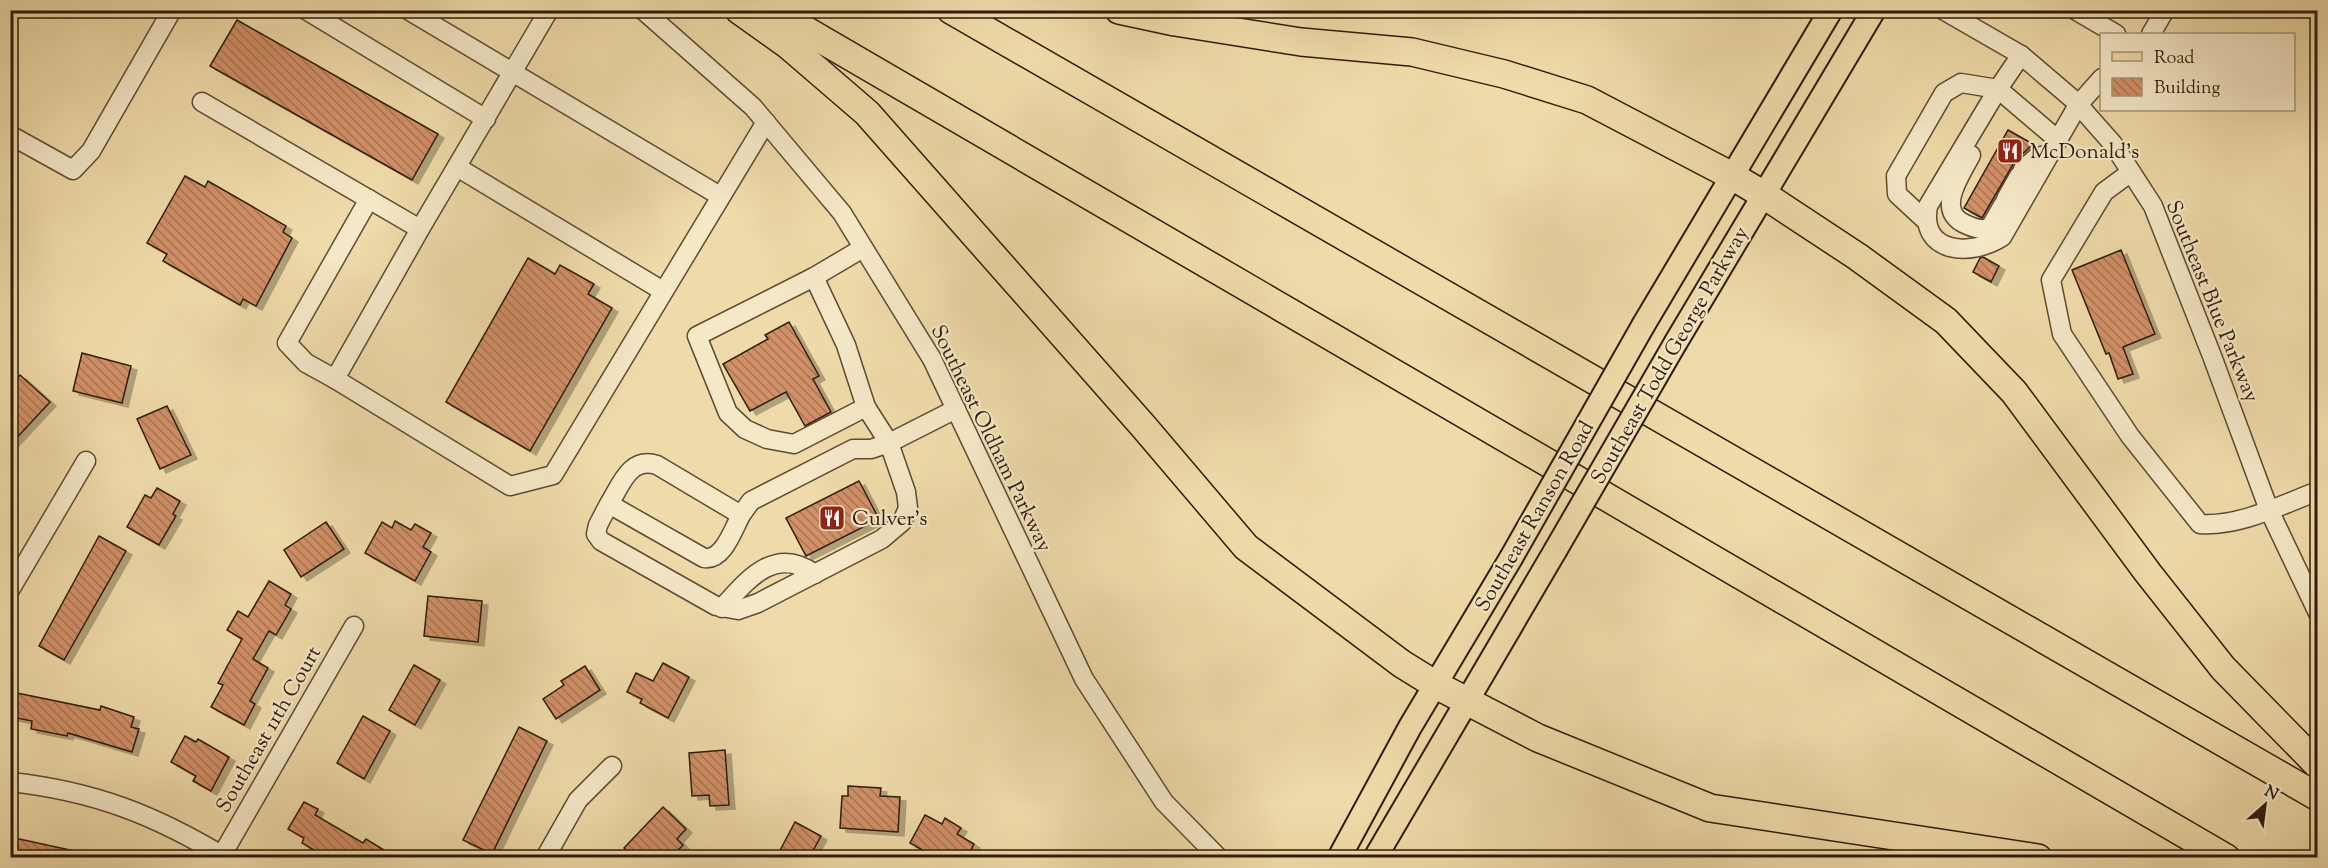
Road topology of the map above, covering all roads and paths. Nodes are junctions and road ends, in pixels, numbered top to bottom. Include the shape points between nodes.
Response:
1 (172, 10) edge
2 (306, 10) edge
3 (408, 10) edge
4 (549, 10) edge
5 (643, 10) edge
6 (739, 10) edge
7 (771, 10) edge
8 (951, 10) edge
9 (1119, 10) edge
10 (1832, 10) edge
11 (1874, 10) edge
12 (1943, 10) edge
13 (2075, 10) edge
14 (2165, 10) edge
15 (2114, 33) edge
16 (2152, 33) edge
17 (2021, 55) junction
18 (512, 72) junction
19 (2100, 80) edge
20 (1998, 89) junction
21 (201, 102) dead end
22 (2078, 105) junction
23 (486, 119) junction
24 (766, 122) junction
25 (1978, 122) junction
26 (10, 135) edge
27 (2054, 147) junction
28 (457, 167) junction
29 (2131, 172) junction
30 (1732, 176) junction
31 (1764, 195) junction
32 (720, 196) junction
33 (369, 199) junction
34 (1925, 220) junction
35 (420, 229) junction
36 (863, 248) junction
37 (814, 277) junction
38 (663, 291) junction
39 (335, 379) junction
40 (866, 407) junction
41 (956, 409) junction
42 (889, 443) junction
43 (86, 461) dead end
44 (2318, 491) edge
45 (609, 504) junction
46 (2269, 510) junction
47 (741, 515) junction
48 (815, 574) junction
49 (10, 590) edge
50 (722, 608) junction
51 (2318, 613) edge
52 (354, 626) dead end
53 (1436, 685) junction
54 (1467, 702) junction
55 (2318, 765) edge
56 (612, 766) dead end
57 (10, 782) edge
58 (2318, 797) edge
59 (224, 856) edge
60 (545, 858) edge
61 (1219, 858) edge
62 (1339, 858) edge
63 (1375, 858) edge
64 (2038, 858) edge
65 (2226, 858) edge

1 - 26 street via 91,151 73,170
2 - 23 street
3 - 18 street
4 - 18 street
5 - 24 street, Southeast Oldham Parkway
6 - 53 highway via 788,45 867,113 1246,547
7 - 65 highway
8 - 58 highway
9 - 30 highway via 1301,42 1412,52 1504,74 1587,100
10 - 30 main road
11 - 31 main road, Southeast Todd George Parkway
12 - 17 street, Southeast Blue Parkway
13 - 15 street
14 - 16 street
17 - 20 street
17 - 22 street, Southeast Blue Parkway
18 - 23 street
18 - 32 street
19 - 22 street
20 - 25 street
20 - 27 street
20 - 34 street via 1961,83 1944,93 1896,176 1897,194
21 - 33 street
22 - 27 street
22 - 29 street, Southeast Blue Parkway via 2113,144
23 - 28 street
24 - 32 street
24 - 36 street, Southeast Oldham Parkway via 842,213
25 - 27 street via 1972,152 1950,201 1951,212 1970,227 1991,226 2021,173
25 - 34 street via 1928,206
27 - 34 street via 2002,237 1988,246 1952,249 1938,241
28 - 35 street
28 - 38 street
29 - 46 street, Southeast Blue Parkway via 2153,206
29 - 46 street via 2104,192 2051,280 2062,334 2130,436 2200,524 2218,526
30 - 31 highway
30 - 53 main road, Southeast Ranson Road, bridge
31 - 54 main road, Southeast Todd George Parkway, bridge
31 - 55 highway via 1946,321 2014,392 2140,564 2223,668
32 - 38 street
33 - 35 street
33 - 39 street via 287,343 306,363
35 - 39 street
36 - 37 street
36 - 41 street, Southeast Oldham Parkway via 932,360
37 - 40 street via 846,345
37 - 40 street via 697,336 728,413 745,429 767,439 794,444
38 - 39 street via 553,475 542,478 510,486
40 - 42 street
41 - 42 street
41 - 61 street, Southeast Oldham Parkway via 1084,679 1164,802
42 - 47 street via 853,449 751,501
42 - 48 street via 906,492 908,508 903,522 882,540
43 - 49 street
44 - 46 street
45 - 47 street via 630,470 647,462
45 - 47 street via 711,559 718,555
45 - 50 street via 596,534 601,541
46 - 51 street, Southeast Blue Parkway
48 - 50 street via 738,610
48 - 50 street via 790,562 776,563 759,571
52 - 59 street, Southeast 11th Court
53 - 54 highway
53 - 62 main road, Southeast Ranson Road
54 - 63 main road
54 - 64 highway via 1538,738 1710,808
56 - 60 street via 578,800
57 - 59 street via 70,791 129,808

